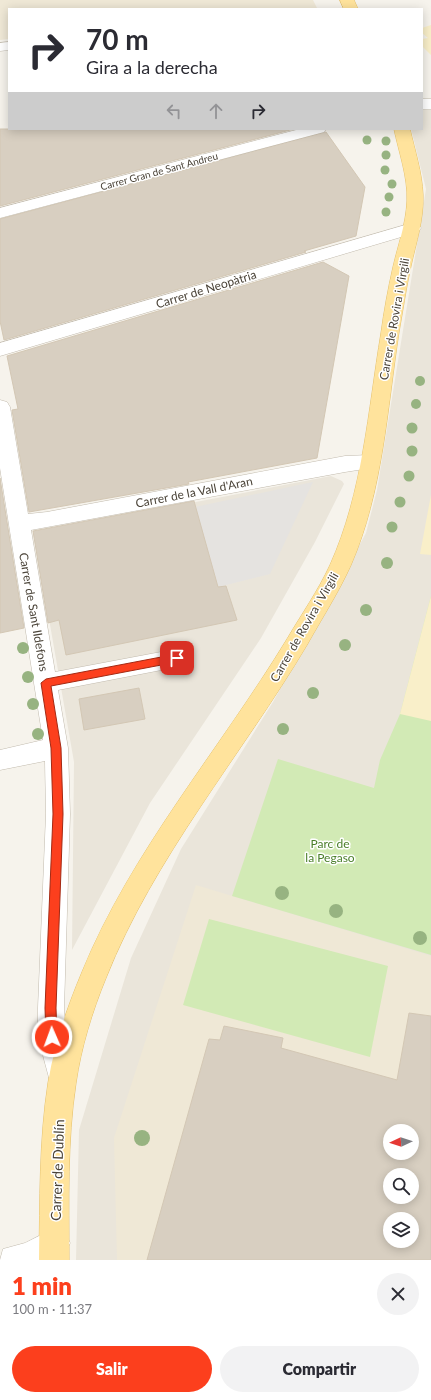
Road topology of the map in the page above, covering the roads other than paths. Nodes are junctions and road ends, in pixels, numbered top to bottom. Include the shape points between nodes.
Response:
1 (314, 130) edge
2 (402, 130) edge
3 (0, 213) edge
4 (412, 228) junction
5 (0, 350) edge
6 (0, 407) edge
7 (370, 462) junction
8 (19, 523) junction
9 (177, 658) dead end
10 (46, 683) junction
11 (56, 748) junction
12 (0, 760) edge
13 (63, 1080) junction
14 (55, 1251) edge
15 (14, 1260) edge

1 - 3 street, Carrer Gran de Sant Andreu
2 - 4 main road, Carrer de Rovira i Virgili via 414,180
4 - 5 street, Carrer de Neopàtria
4 - 7 main road, Carrer de Rovira i Virgili via 394,310
6 - 8 street, Carrer de Sant Ildefons
7 - 8 street, Carrer de la Vall d'Aran via 345,464 47,520
7 - 13 main road, Carrer de Rovira i Virgili via 357,522 342,563 293,650 238,735 177,821 125,906 95,972 74,1034
8 - 10 street, Carrer de Sant Ildefons
9 - 10 street
10 - 11 street, Carrer de Sant Ildefons
11 - 12 street
11 - 13 street, Carrer de Sant Ildefons via 58,814 51,1008 52,1037
13 - 14 main road, Carrer de Dublín via 59,1119
14 - 15 street

